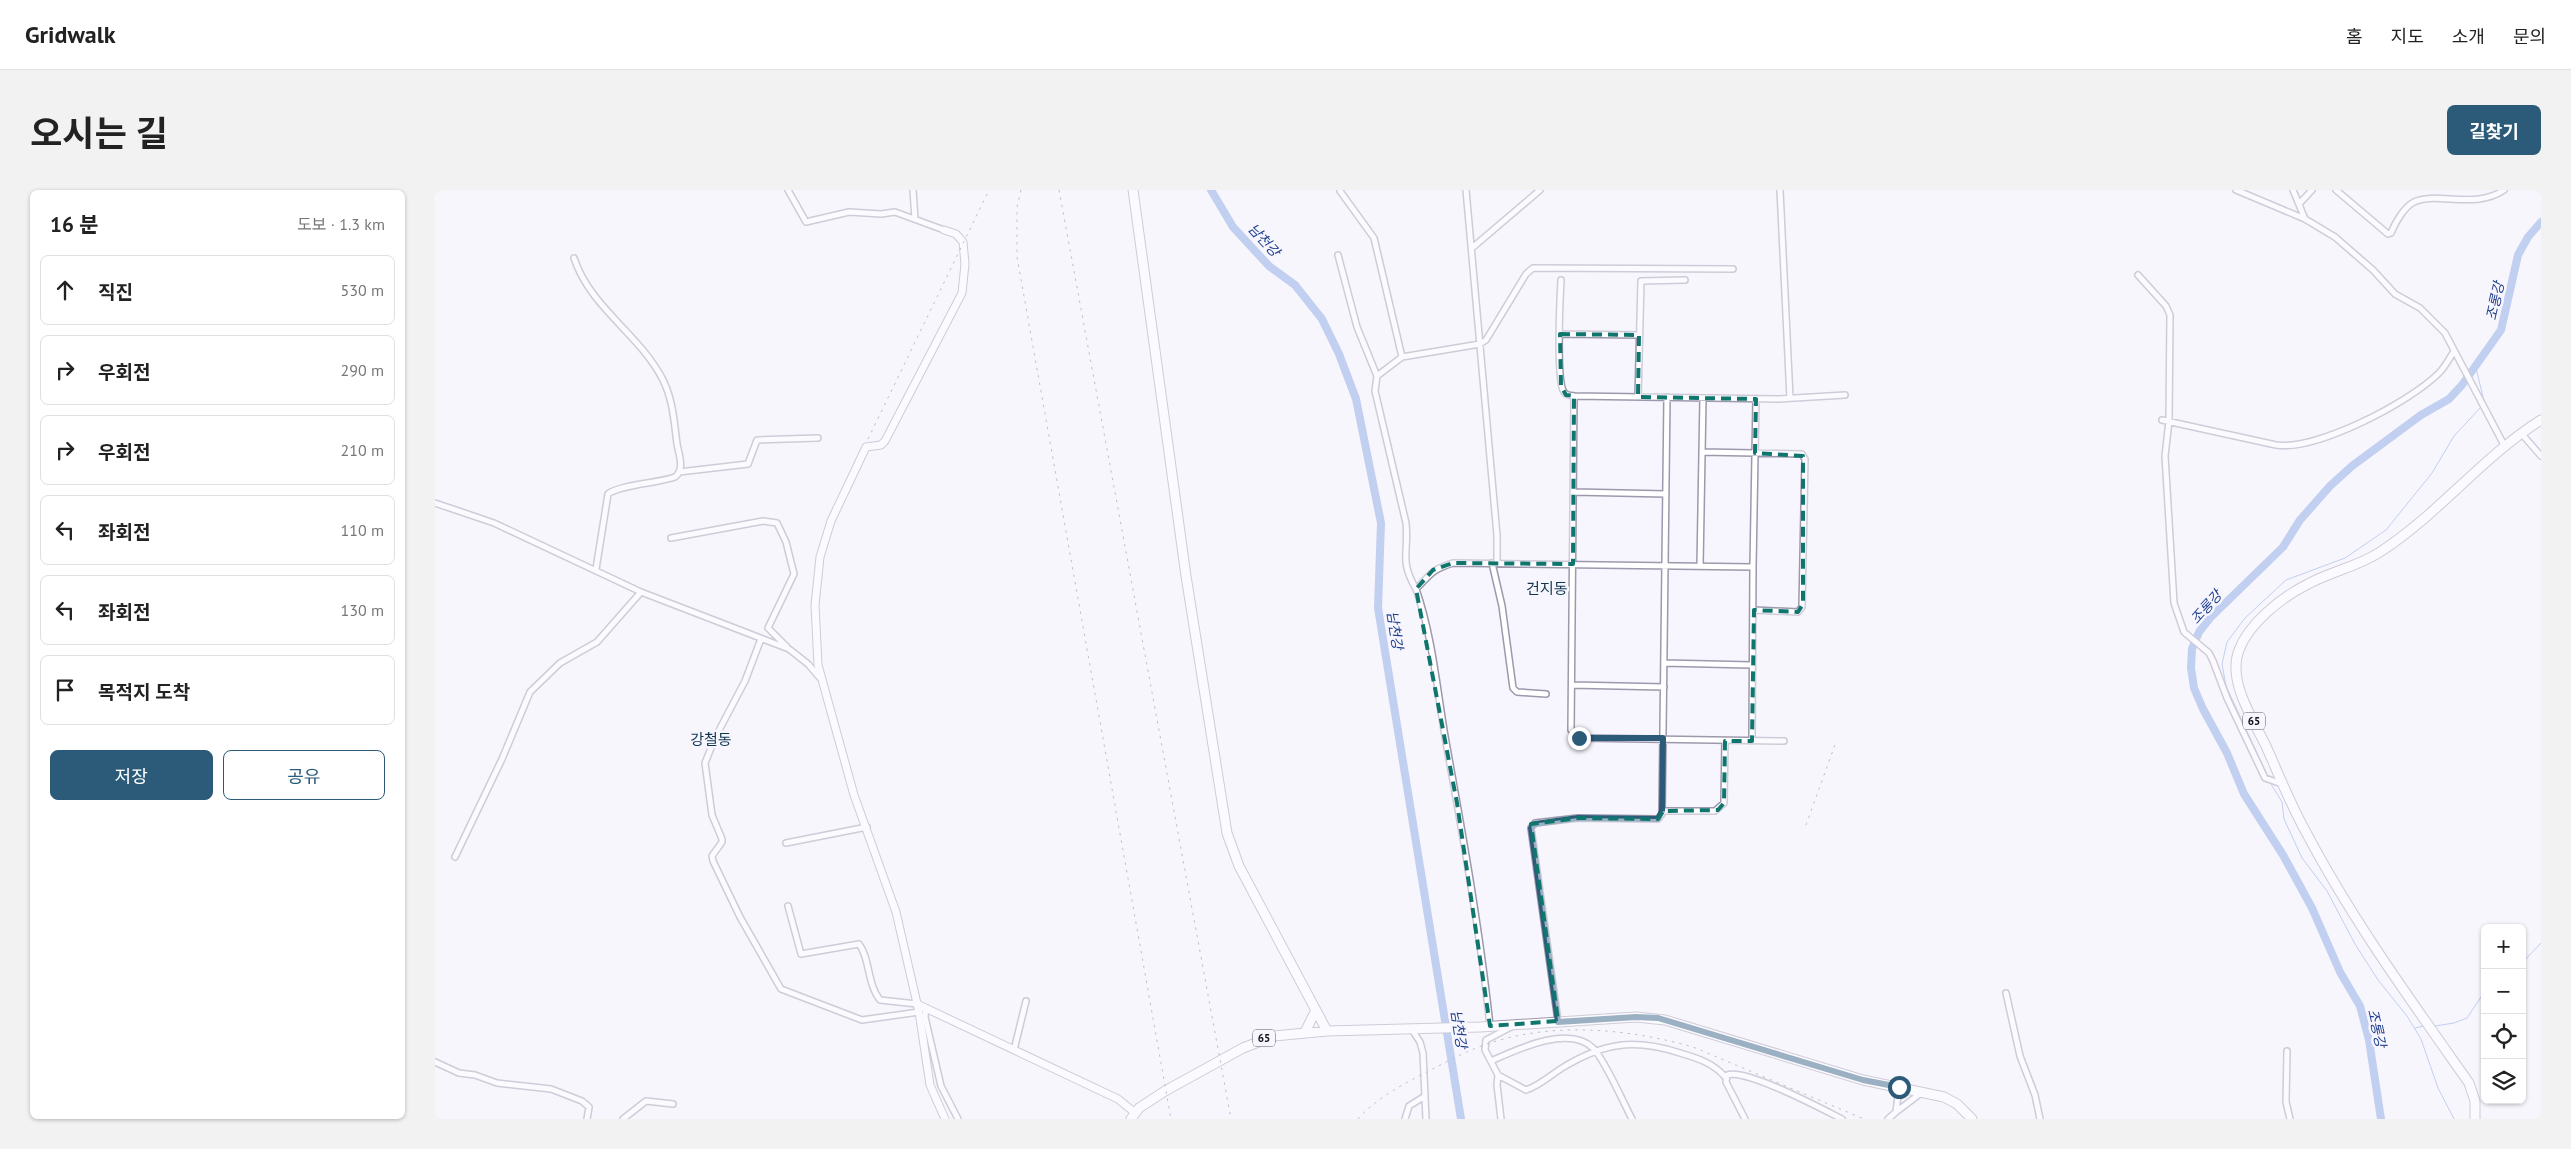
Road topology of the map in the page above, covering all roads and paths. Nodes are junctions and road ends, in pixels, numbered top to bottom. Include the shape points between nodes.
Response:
1 (788, 190) edge
2 (913, 190) edge
3 (1133, 190) edge
4 (1340, 190) edge
5 (1466, 190) edge
6 (1540, 190) edge
7 (1780, 190) edge
8 (2236, 190) edge
9 (2293, 190) edge
10 (2312, 190) edge
11 (2336, 190) edge
12 (2504, 190) edge
13 (2299, 204) junction
14 (915, 219) junction
15 (2305, 219) junction
16 (944, 230) joint
17 (1472, 248) junction
18 (1338, 256) dead end
19 (574, 258) dead end
20 (1733, 269) dead end
21 (2138, 275) dead end
22 (1561, 280) dead end
23 (1685, 280) dead end
24 (1560, 334) junction
25 (1639, 335) junction
26 (1480, 344) junction
27 (2454, 351) junction
28 (1403, 357) junction
29 (1377, 376) junction
30 (1845, 395) dead end
31 (1574, 396) junction
32 (1638, 397) junction
33 (1667, 397) junction
34 (1703, 398) junction
35 (1790, 398) junction
36 (1756, 399) junction
37 (2162, 420) dead end
38 (2541, 420) edge
39 (2169, 421) junction
40 (2521, 433) junction
41 (818, 438) dead end
42 (2504, 445) junction
43 (1702, 452) junction
44 (1755, 453) junction
45 (2541, 456) edge
46 (679, 472) junction
47 (1574, 492) junction
48 (1666, 494) junction
49 (435, 503) edge
50 (671, 538) dead end
51 (1495, 563) junction
52 (1573, 564) junction
53 (1665, 566) junction
54 (1700, 566) junction
55 (1753, 567) junction
56 (596, 569) junction
57 (1416, 589) junction
58 (641, 592) junction
59 (1754, 610) junction
60 (761, 640) junction
61 (789, 649) junction
62 (1664, 663) junction
63 (1751, 665) junction
64 (822, 680) junction
65 (1572, 685) junction
66 (1664, 687) junction
67 (1546, 694) dead end
68 (1663, 738) junction
69 (1725, 741) junction
70 (1752, 741) junction
71 (1784, 741) dead end
72 (2283, 784) junction
73 (1662, 811) junction
74 (867, 828) junction
75 (786, 843) dead end
76 (455, 857) dead end
77 (788, 906) dead end
78 (2006, 993) dead end
79 (1026, 1001) dead end
80 (917, 1004) junction
81 (922, 1010) junction
82 (1316, 1010) junction
83 (1558, 1022) junction
84 (1517, 1025) junction
85 (1490, 1026) junction
86 (1411, 1028) junction
87 (1327, 1031) junction
88 (1305, 1032) junction
89 (1013, 1050) junction
90 (1595, 1050) junction
91 (2287, 1051) dead end
92 (1491, 1061) junction
93 (435, 1062) edge
94 (1498, 1075) junction
95 (1726, 1078) junction
96 (1899, 1087) junction
97 (1922, 1092) junction
98 (1425, 1096) junction
99 (673, 1104) dead end
100 (1896, 1112) junction
101 (1132, 1116) edge
102 (589, 1119) edge
103 (623, 1119) edge
104 (945, 1119) edge
105 (958, 1119) edge
106 (1405, 1119) edge
107 (1426, 1119) edge
108 (1501, 1119) edge
109 (1632, 1119) edge
110 (1745, 1119) edge
111 (1842, 1119) edge
112 (1888, 1119) edge
113 (1972, 1119) edge
114 (2039, 1119) edge
115 (2290, 1119) edge
116 (2475, 1119) edge

1 - 14 street via 806,222 849,212 895,212
2 - 14 street
3 - 82 main road via 1186,576 1227,833 1239,866
4 - 28 street via 1374,238
5 - 17 street
6 - 17 street
7 - 35 street
8 - 15 street
9 - 13 street
10 - 13 street
11 - 12 street via 2388,234 2406,208 2415,201 2465,201
13 - 15 street
14 - 16 street
15 - 27 street via 2335,237 2395,294 2420,308 2445,333
16 - 64 street via 956,234 963,242 965,272 960,300 885,441 881,445 866,447 823,545 815,605 818,665
17 - 26 street
18 - 29 street via 1357,327
19 - 46 street via 588,288 661,377 672,402 681,466
20 - 26 street via 1533,268 1526,274 1486,340
21 - 39 street via 2170,315
22 - 24 street
23 - 25 street via 1641,281
24 - 25 street
24 - 31 street via 1561,386 1566,395
25 - 32 street
26 - 28 street
26 - 51 street via 1497,535
27 - 39 street via 2438,374 2413,394 2341,433 2307,444 2277,445
27 - 42 street
28 - 29 street
29 - 57 street via 1375,391 1406,523 1408,539 1404,560
30 - 35 street
31 - 32 street
31 - 47 street
32 - 33 street
33 - 34 street
33 - 48 street
34 - 36 street
34 - 43 street
35 - 36 street
36 - 44 street
37 - 39 street
38 - 40 main road, 65
39 - 72 street via 2165,456 2172,590 2178,620 2187,636 2213,661 2265,778
40 - 42 main road, 65
40 - 45 street
41 - 46 street via 757,440 749,464
42 - 72 main road, 65 via 2413,530 2365,561 2299,589 2245,637 2237,659 2240,691
43 - 44 street
43 - 54 street
44 - 55 street
44 - 59 street via 1803,456 1805,526 1802,607 1797,612
46 - 56 street via 675,477 657,483 617,489 608,494
47 - 48 street
47 - 52 street
48 - 53 street
49 - 56 street via 493,523
50 - 61 street via 768,520 777,523 794,574 768,628
51 - 52 street
51 - 57 street via 1453,563 1440,567 1433,570
51 - 67 street via 1513,688 1517,692
52 - 53 street
52 - 65 street
53 - 54 street
53 - 62 street
54 - 55 street
55 - 59 street
56 - 58 street
57 - 85 street via 1426,627 1458,812 1483,962
58 - 60 street
58 - 76 street via 597,642 560,664 530,692
59 - 63 street
60 - 61 street
60 - 81 street via 705,763 712,815 722,839 712,856 713,861 781,989 862,1020
61 - 64 street
62 - 63 street
62 - 66 street
63 - 70 street
64 - 74 street via 854,795
65 - 66 street
65 - 68 street via 1571,730 1576,737
66 - 68 street
68 - 69 street
68 - 73 street
69 - 70 street
69 - 73 street via 1724,803 1721,807 1715,811
70 - 71 street
72 - 116 main road, 65 via 2307,834 2371,941 2469,1083 2475,1101
73 - 83 street via 1658,819 1578,818 1535,824 1531,828
74 - 75 street
74 - 80 street via 896,912
77 - 80 street via 801,954 859,944 880,1000
78 - 114 street
79 - 89 street
80 - 81 street
81 - 89 street
81 - 104 street via 931,1085
81 - 105 street via 941,1086
82 - 87 main road
82 - 88 main road
83 - 84 main road, 65
83 - 96 main road, 65 via 1658,1018 1863,1080
84 - 85 main road, 65
84 - 92 street via 1486,1040 1485,1050
85 - 86 main road, 65
86 - 87 main road, 65
86 - 98 street via 1423,1053
87 - 88 main road, 65
88 - 101 main road, 65 via 1264,1038 1165,1091
89 - 101 street via 1118,1099
90 - 92 street via 1577,1040 1555,1039 1535,1042
90 - 94 street via 1526,1090
90 - 95 street via 1625,1044 1660,1047 1715,1066
90 - 109 street
91 - 115 street via 2286,1102
92 - 94 street
93 - 102 street via 459,1073 497,1083 551,1089 586,1103
94 - 108 street
95 - 110 street
95 - 111 street via 1731,1074 1760,1082 1809,1101
96 - 97 main road, 65
96 - 100 street
97 - 100 street
97 - 113 main road, 65 via 1950,1100
98 - 106 street via 1409,1106
98 - 107 street
99 - 103 street via 646,1101
100 - 112 street

